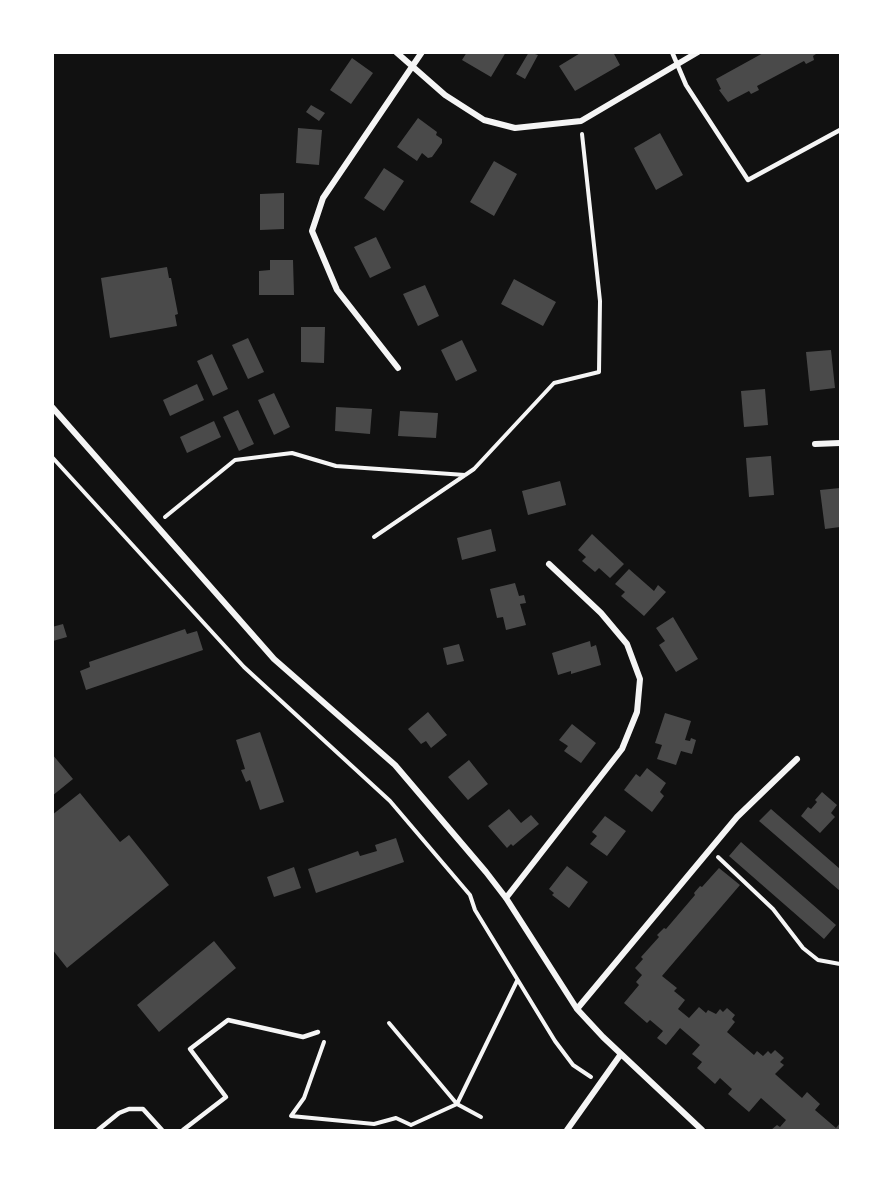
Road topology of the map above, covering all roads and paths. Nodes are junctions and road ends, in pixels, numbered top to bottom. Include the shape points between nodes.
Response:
1 (396, 52) edge
2 (422, 52) edge
3 (672, 52) edge
4 (698, 52) edge
5 (678, 64) junction
6 (412, 66) junction
7 (581, 121) junction
8 (840, 129) edge
9 (398, 368) dead end
10 (52, 407) edge
11 (840, 443) edge
12 (815, 444) dead end
13 (52, 457) edge
14 (465, 475) junction
15 (156, 524) junction
16 (374, 537) dead end
17 (549, 564) dead end
18 (797, 759) dead end
19 (710, 849) junction
20 (506, 898) junction
21 (840, 964) edge
22 (518, 980) junction
23 (577, 1009) junction
24 (388, 1023) dead end
25 (318, 1032) dead end
26 (325, 1039) dead end
27 (621, 1054) junction
28 (599, 1082) junction
29 (457, 1104) junction
30 (481, 1117) dead end
31 (98, 1131) edge
32 (162, 1131) edge
33 (183, 1131) edge
34 (567, 1131) edge
35 (702, 1131) edge

1 - 6 street
2 - 6 street
3 - 5 lane
4 - 5 street
5 - 7 street
5 - 8 lane via 686,85 748,180
6 - 7 street via 445,95 484,120 515,128
6 - 9 street via 323,198 312,231 337,290
7 - 14 path via 600,301 599,372 554,383
10 - 15 street
11 - 12 street
13 - 22 path via 244,667 390,801 470,895 475,910
14 - 15 path via 336,466 292,453 235,460
14 - 16 path
15 - 20 street via 274,658 396,765
17 - 20 street via 601,613 627,644 640,679 637,712 622,749
18 - 19 street
19 - 21 path via 773,909 803,948 818,960
19 - 23 street
20 - 23 street
22 - 28 path via 573,1065
22 - 29 path
23 - 27 street
24 - 29 path
25 - 33 lane via 303,1037 228,1020 190,1049 226,1097
26 - 29 path via 304,1098 291,1116 374,1124 396,1118 411,1125
27 - 28 street
27 - 35 street
28 - 34 street
29 - 30 path
31 - 32 lane via 119,1113 143,1108

